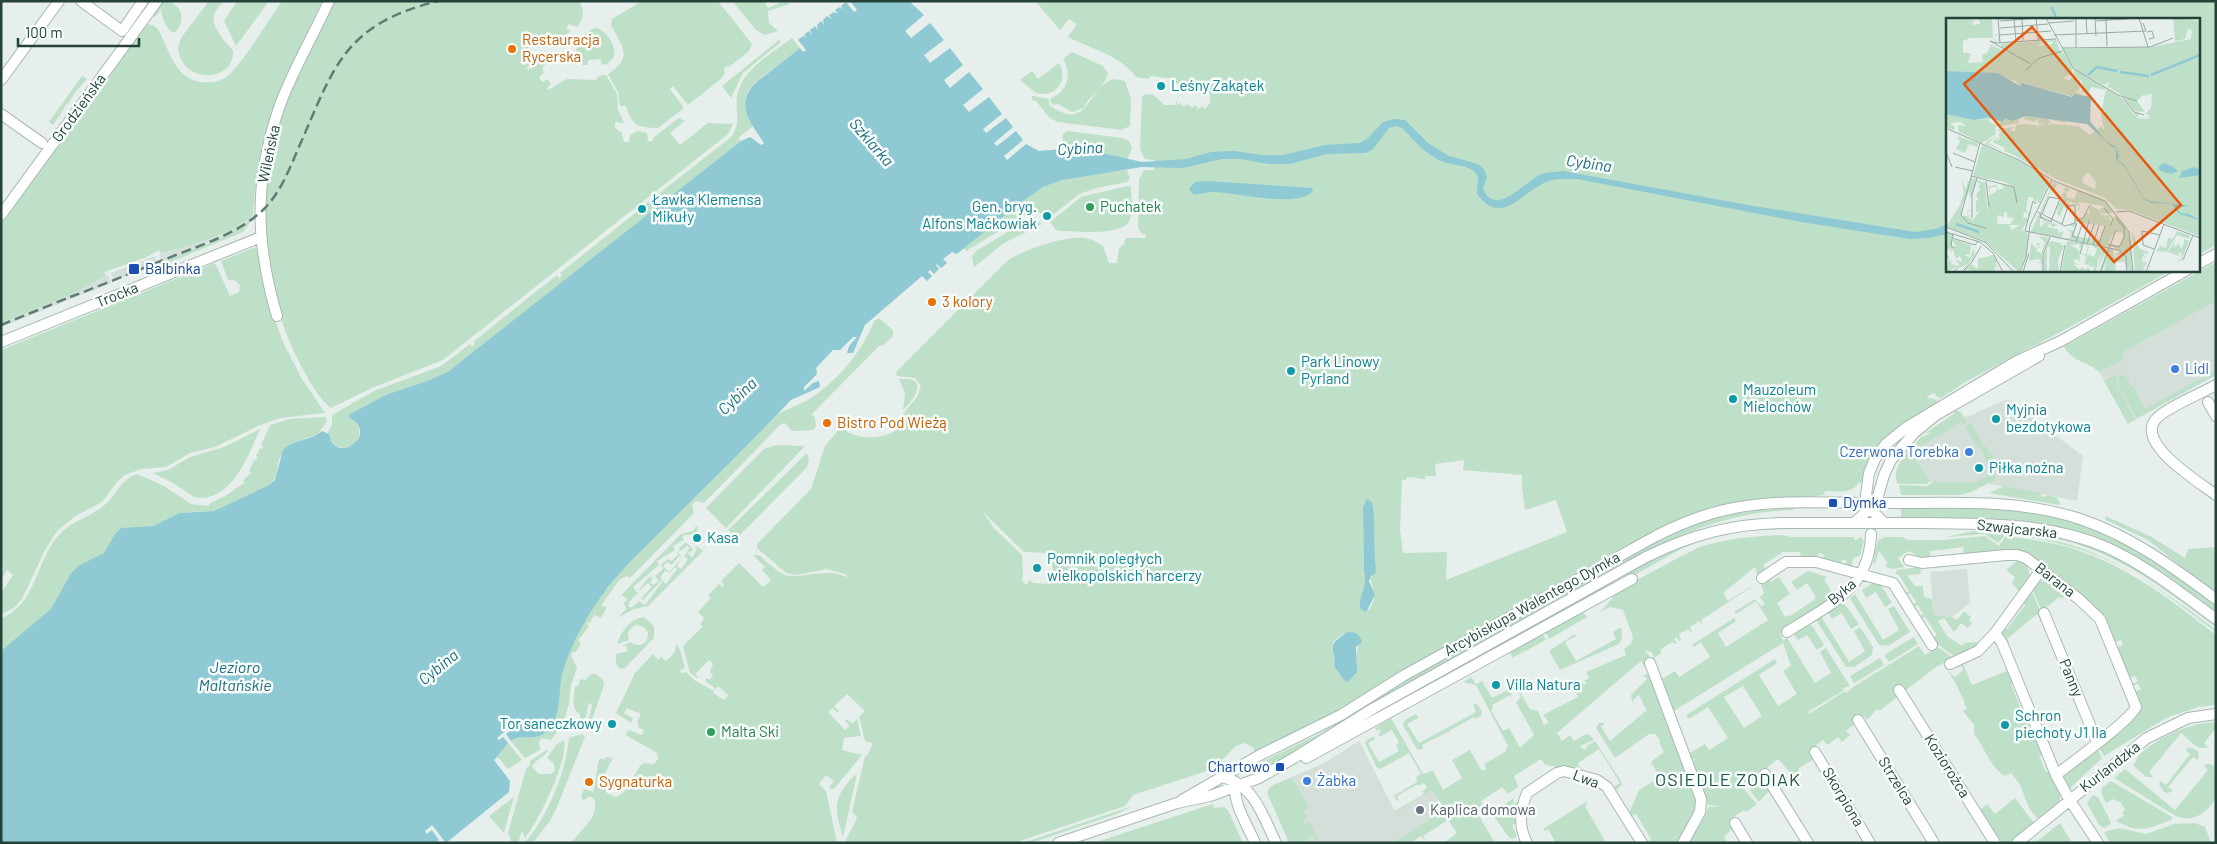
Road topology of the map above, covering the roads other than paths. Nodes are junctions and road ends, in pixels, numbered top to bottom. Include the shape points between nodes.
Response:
1 (59, 1) edge
2 (81, 1) edge
3 (143, 1) edge
4 (157, 1) edge
5 (329, 1) edge
6 (1, 80) edge
7 (1, 114) edge
8 (42, 143) dead end
9 (1, 215) edge
10 (261, 237) junction
11 (2216, 254) edge
12 (2200, 263) edge
13 (2185, 271) edge
14 (277, 316) dead end
15 (2061, 340) junction
16 (1, 342) edge
17 (2216, 385) edge
18 (2208, 402) dead end
19 (2216, 416) edge
20 (2216, 495) edge
21 (1870, 505) junction
22 (1854, 523) junction
23 (1884, 523) junction
24 (1870, 534) junction
25 (1908, 560) dead end
26 (2042, 570) junction
27 (1616, 573) junction
28 (1862, 574) junction
29 (1762, 578) dead end
30 (1632, 579) dead end
31 (1614, 587) junction
32 (2216, 599) edge
33 (2044, 613) dead end
34 (2216, 619) edge
35 (1786, 632) dead end
36 (1995, 633) junction
37 (1932, 645) dead end
38 (1650, 664) dead end
39 (1950, 664) dead end
40 (1899, 690) dead end
41 (2216, 714) edge
42 (1858, 720) dead end
43 (2097, 742) junction
44 (1815, 752) dead end
45 (1248, 762) junction
46 (1280, 767) junction
47 (1765, 774) dead end
48 (2056, 775) junction
49 (1222, 777) junction
50 (1259, 778) junction
51 (1238, 785) junction
52 (1206, 798) junction
53 (2069, 800) junction
54 (1257, 801) junction
55 (1177, 803) junction
56 (1240, 808) junction
57 (1735, 823) dead end
58 (1058, 843) edge
59 (1255, 843) edge
60 (1276, 843) edge
61 (1527, 843) edge
62 (1642, 843) edge
63 (1683, 843) edge
64 (1747, 843) edge
65 (1808, 843) edge
66 (1870, 843) edge
67 (1934, 843) edge
68 (1994, 843) edge
69 (2017, 843) edge
70 (2098, 843) edge

1 - 6 street
2 - 3 street via 122,31
4 - 9 street, Grodzieńska
5 - 10 street, Wileńska via 285,93 270,138 262,179
7 - 8 street
10 - 14 street, Wileńska via 265,272
10 - 16 street, Trocka
11 - 12 street
13 - 15 street
15 - 21 street via 2023,366 1936,415 1914,433 1891,460
15 - 21 street via 1980,381 1892,438 1872,466
17 - 20 street via 2158,416 2151,432 2163,454
18 - 19 street
21 - 22 street
21 - 23 street
21 - 32 street, Szwajcarska via 2000,504 2063,514 2098,525 2136,543
21 - 45 street, Arcybiskupa Walentego Dymka via 1752,505 1711,513 1680,525 1403,676 1341,715
22 - 23 street, Szwajcarska
22 - 24 street
22 - 27 street, Arcybiskupa Walentego Dymka via 1755,524 1714,530 1679,541
23 - 24 street
23 - 34 street, Szwajcarska via 2014,525 2074,536 2142,566
24 - 28 street, Byka via 1868,557
25 - 26 street, Barana via 1922,563 2017,555
26 - 36 street
26 - 43 street, Barana via 2100,619 2136,707
27 - 31 street
27 - 46 street, Arcybiskupa Walentego Dymka via 1362,715
28 - 29 street via 1816,562 1786,562
28 - 35 street, Byka via 1844,594
28 - 37 street via 1893,583
30 - 31 street
31 - 46 street via 1344,738 1292,765
33 - 43 street, Panny
36 - 39 street via 1978,651
36 - 48 street
38 - 63 street via 1701,798 1700,812
40 - 68 street, Koziorożca
41 - 53 street, Kurlandzka via 2188,718 2159,731
42 - 67 street, Strzelca
43 - 48 street
44 - 66 street, Skorpiona
45 - 49 street, Arcybiskupa Walentego Dymka
45 - 51 street
46 - 50 street, Arcybiskupa Walentego Dymka
47 - 65 street
48 - 53 street
49 - 51 street
49 - 55 street, Arcybiskupa Walentego Dymka
50 - 51 street, Arcybiskupa Walentego Dymka
50 - 54 street
51 - 52 street, Arcybiskupa Walentego Dymka
51 - 54 street
51 - 56 street
52 - 55 street
52 - 56 street via 1228,799
53 - 69 street, Kurlandzka
53 - 70 street
54 - 60 street
55 - 58 street
56 - 59 street
57 - 64 street
61 - 62 street, Lwa via 1520,821 1527,793 1557,773 1567,771 1597,780 1607,787

